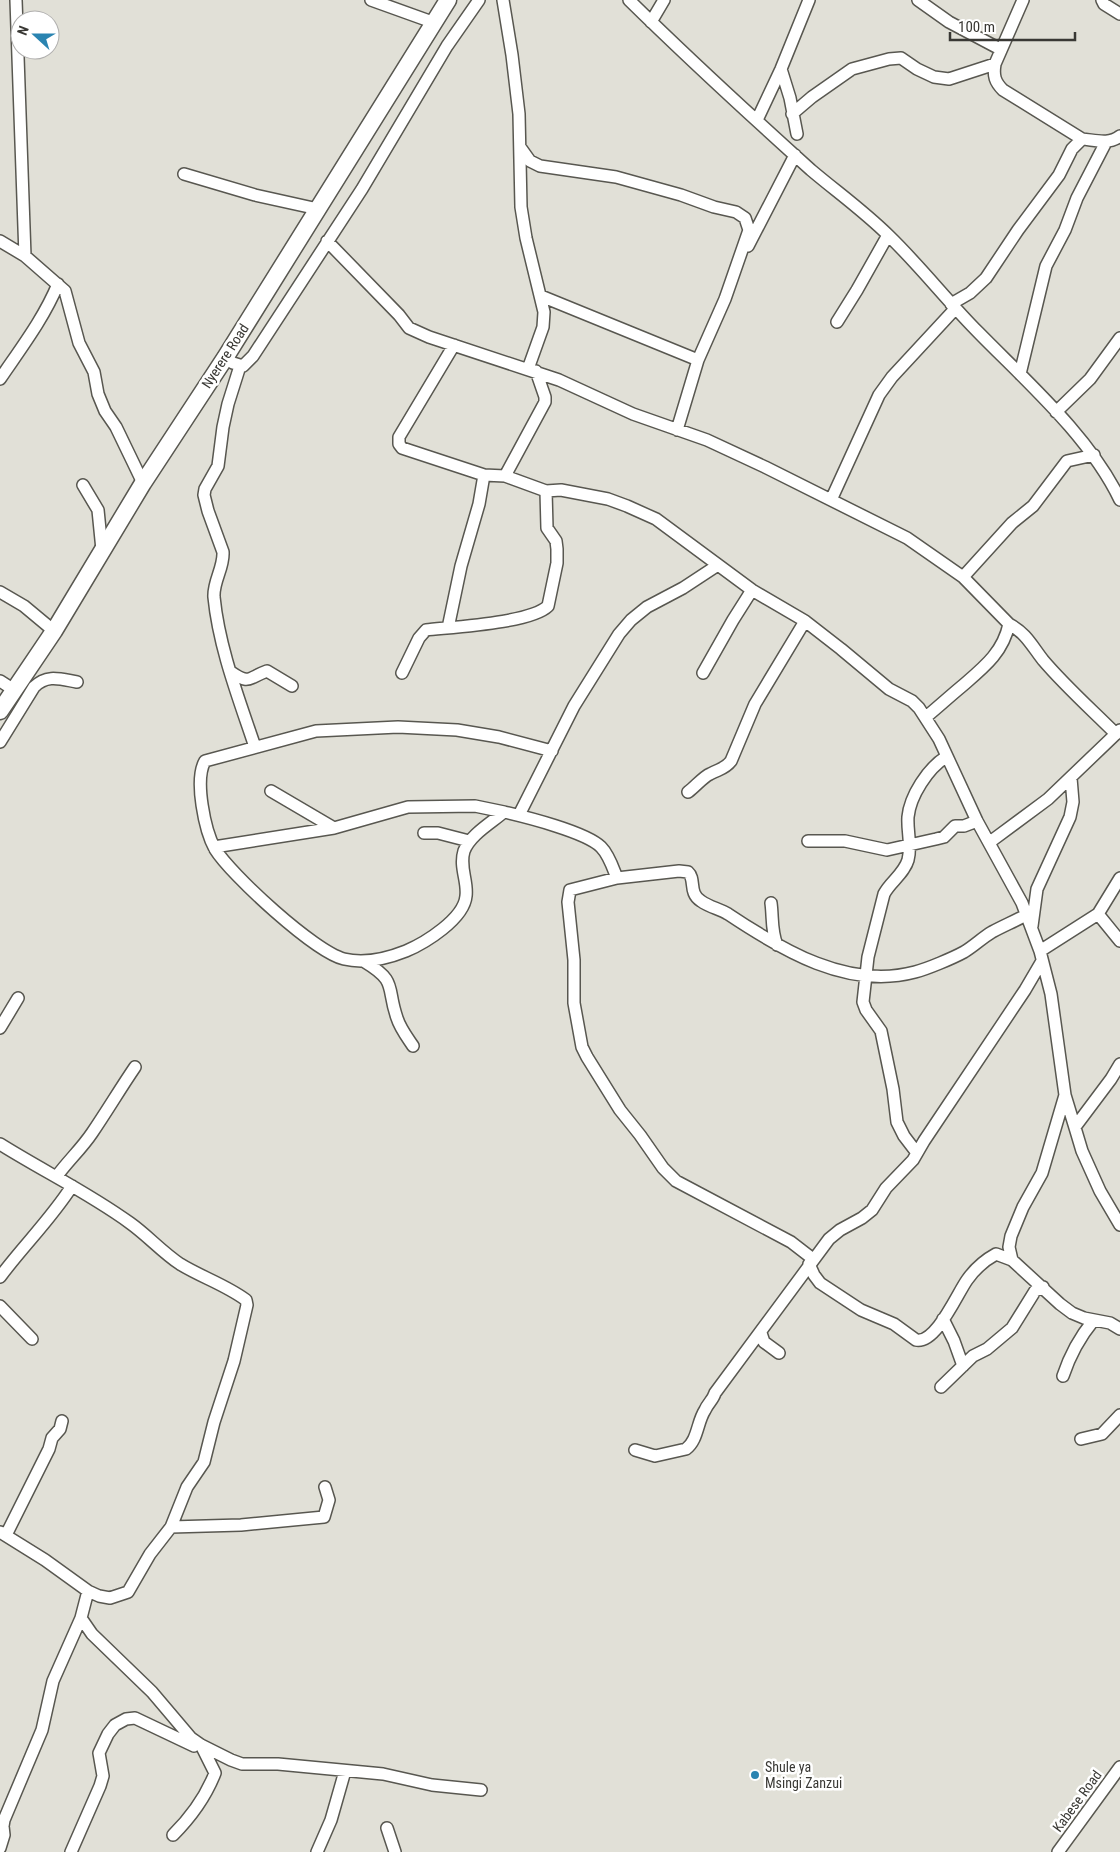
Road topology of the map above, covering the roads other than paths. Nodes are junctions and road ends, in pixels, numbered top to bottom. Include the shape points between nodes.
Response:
1 (16, 0) edge
2 (371, 0) edge
3 (448, 0) edge
4 (479, 0) edge
5 (503, 0) edge
6 (629, 0) edge
7 (664, 0) edge
8 (809, 0) edge
9 (918, 0) edge
10 (1023, 0) edge
11 (1102, 0) edge
12 (1120, 14) edge
13 (651, 22) junction
14 (435, 23) junction
15 (1000, 49) junction
16 (995, 64) junction
17 (781, 69) junction
18 (792, 114) junction
19 (757, 120) junction
20 (797, 134) dead end
21 (1120, 136) edge
22 (1082, 139) junction
23 (1106, 142) junction
24 (520, 147) junction
25 (795, 155) junction
26 (184, 174) dead end
27 (318, 208) junction
28 (888, 235) junction
29 (0, 242) edge
30 (327, 242) junction
31 (739, 255) junction
32 (25, 256) junction
33 (58, 284) junction
34 (541, 296) junction
35 (953, 306) junction
36 (838, 322) dead end
37 (1120, 338) edge
38 (454, 345) junction
39 (225, 358) junction
40 (698, 360) junction
41 (240, 366) junction
42 (532, 370) junction
43 (1020, 374) junction
44 (0, 379) edge
45 (1056, 412) junction
46 (677, 430) junction
47 (1094, 455) junction
48 (484, 474) junction
49 (505, 476) junction
50 (1116, 482) edge
51 (143, 483) junction
52 (83, 485) dead end
53 (546, 491) junction
54 (831, 500) junction
55 (1120, 500) edge
56 (102, 550) junction
57 (718, 565) junction
58 (963, 577) junction
59 (752, 590) junction
60 (0, 592) edge
61 (804, 621) junction
62 (1010, 624) junction
63 (448, 628) junction
64 (54, 631) junction
65 (231, 672) junction
66 (402, 673) dead end
67 (703, 673) dead end
68 (77, 682) dead end
69 (7, 686) edge
70 (292, 686) dead end
71 (0, 711) edge
72 (926, 717) junction
73 (1118, 732) edge
74 (0, 742) edge
75 (255, 747) junction
76 (552, 751) junction
77 (946, 757) junction
78 (1071, 778) junction
79 (271, 791) dead end
80 (688, 792) dead end
81 (504, 812) junction
82 (519, 815) junction
83 (977, 822) junction
84 (334, 828) junction
85 (424, 833) dead end
86 (469, 841) junction
87 (808, 841) dead end
88 (990, 842) junction
89 (910, 845) junction
90 (214, 847) junction
91 (617, 878) junction
92 (1119, 880) edge
93 (771, 902) dead end
94 (1098, 914) junction
95 (1026, 915) junction
96 (1031, 930) junction
97 (1120, 940) edge
98 (777, 945) junction
99 (1041, 956) junction
100 (365, 962) junction
101 (865, 975) junction
102 (18, 998) dead end
103 (0, 1028) edge
104 (413, 1046) dead end
105 (1120, 1064) edge
106 (136, 1067) dead end
107 (1065, 1095) junction
108 (1075, 1127) junction
109 (0, 1144) edge
110 (917, 1153) junction
111 (57, 1176) junction
112 (72, 1186) junction
113 (1120, 1225) edge
114 (1012, 1260) junction
115 (811, 1261) junction
116 (0, 1277) edge
117 (1043, 1287) junction
118 (0, 1306) edge
119 (944, 1319) junction
120 (1093, 1320) junction
121 (1120, 1329) edge
122 (761, 1333) junction
123 (32, 1340) dead end
124 (780, 1353) dead end
125 (963, 1366) junction
126 (1063, 1376) dead end
127 (941, 1387) dead end
128 (1120, 1415) edge
129 (62, 1422) dead end
130 (1081, 1439) dead end
131 (635, 1450) dead end
132 (325, 1487) dead end
133 (171, 1527) junction
134 (3, 1534) edge
135 (88, 1591) junction
136 (81, 1618) junction
137 (203, 1748) junction
138 (1120, 1767) edge
139 (345, 1771) junction
140 (481, 1790) dead end
141 (1, 1825) edge
142 (387, 1828) dead end
143 (173, 1834) dead end
144 (0, 1848) edge
145 (72, 1852) edge
146 (317, 1852) edge
147 (395, 1852) edge
148 (1058, 1852) edge

1 - 32 street
2 - 14 street
3 - 14 highway, Nyerere Road
4 - 30 street via 447,46
5 - 24 street via 519,114
6 - 13 street
7 - 13 street
8 - 17 street
9 - 15 street via 949,22
10 - 15 street
11 - 12 street
13 - 19 street
14 - 27 highway, Nyerere Road
15 - 16 street
16 - 18 street via 942,79 924,73 901,58 881,61 848,72
16 - 22 street via 996,83 1003,90
17 - 18 street
17 - 19 street
18 - 20 street
19 - 25 street
21 - 23 street
22 - 23 street
22 - 35 street via 1072,149 1059,175 986,278
23 - 43 street via 1046,266
24 - 31 street via 530,161 540,166 616,177 736,212 746,218 748,230
24 - 34 street via 521,208
25 - 28 street
25 - 31 street via 750,245
26 - 27 street via 255,196
27 - 39 highway, Nyerere Road
28 - 35 street
28 - 36 street
29 - 32 street
30 - 38 street via 409,328
30 - 41 street via 253,356 245,366
31 - 40 street
32 - 33 street
33 - 44 street via 32,333
33 - 51 street via 65,291 79,343 94,372 105,411
34 - 40 street
34 - 42 street via 543,327
35 - 43 street
35 - 54 street via 879,395
37 - 45 street via 1090,379
38 - 42 street
38 - 48 street via 399,437 399,444 402,448
39 - 41 street
39 - 51 highway, Nyerere Road
40 - 46 street
41 - 65 street via 226,412 218,466 204,495 223,552 214,595
42 - 46 street
42 - 49 street via 545,402
43 - 45 street
45 - 47 street
46 - 54 street via 707,440
47 - 50 street
47 - 58 street via 1067,461 1033,506 1012,523
48 - 49 street
48 - 63 street
49 - 53 street
50 - 55 street
51 - 56 highway, Nyerere Road
52 - 56 street via 98,510
53 - 57 street via 585,494 627,506 656,519
53 - 63 street via 547,528 556,541 557,549 548,606 520,617
54 - 58 street via 907,538
56 - 64 highway, Nyerere Road
57 - 59 street
57 - 76 street via 631,620 591,676
58 - 62 street
59 - 61 street
59 - 67 street
60 - 64 street via 24,606
61 - 72 street via 889,689 912,701
61 - 80 street via 755,704 731,761
62 - 72 street via 993,660
62 - 73 street via 1030,640 1043,659
63 - 66 street via 426,630 421,634
64 - 69 highway, Nyerere Road
65 - 70 street via 247,680 267,671
65 - 75 street
68 - 74 street via 52,677 41,680
69 - 71 highway, Nyerere Road
72 - 77 street
73 - 78 street
75 - 76 street via 316,731 398,727 457,730
75 - 90 street via 204,761 202,765 199,775 201,797
76 - 82 street
77 - 83 street
77 - 89 street via 934,767 914,794 908,817
78 - 88 street via 1035,810
78 - 96 street via 1073,802 1070,816 1037,889
79 - 84 street
81 - 82 street
81 - 84 street via 475,806 408,807
81 - 86 street
82 - 91 street via 595,842 606,852
83 - 88 street
83 - 89 street via 955,826 944,836
84 - 90 street
85 - 86 street
86 - 100 street via 463,858 466,898 450,923 407,950
87 - 89 street via 840,841 887,850
88 - 95 street
89 - 101 street via 908,861 884,894
90 - 100 street via 240,877 306,937 328,953
91 - 98 street via 688,872 692,890 700,901
91 - 115 street via 571,889 568,896 574,1002 582,1047 587,1057 620,1110 676,1181 791,1242
92 - 94 street
93 - 98 street via 773,935
94 - 97 street
94 - 99 street
95 - 96 street
95 - 101 street via 992,932 964,952 916,971 899,975
96 - 99 street
98 - 101 street via 818,964
99 - 107 street via 1051,994
99 - 110 street via 1025,990
100 - 104 street via 389,983 397,1020
101 - 110 street via 863,1002 881,1031 896,1122
102 - 103 street
105 - 108 street
106 - 111 street via 91,1135
107 - 108 street
107 - 114 street via 1042,1174 1011,1236
108 - 113 street via 1082,1152
109 - 111 street
110 - 115 street via 909,1166 886,1188 872,1210 828,1240
111 - 112 street
112 - 116 street via 52,1216
112 - 133 street via 131,1224 180,1264 246,1300 234,1361 204,1462 186,1487
114 - 117 street
114 - 119 street via 996,1254 989,1258 967,1279
115 - 119 street via 816,1280 861,1310 894,1324 916,1340 924,1340
115 - 122 street
117 - 120 street via 1072,1313
117 - 125 street via 1035,1291 1012,1328
118 - 123 street
119 - 125 street
120 - 121 street via 1110,1323
120 - 126 street via 1080,1336
122 - 124 street via 764,1342
122 - 131 street via 715,1393 690,1446 655,1456
125 - 127 street
128 - 130 street via 1102,1434
129 - 134 street
132 - 133 street via 329,1500 324,1516 241,1525
133 - 135 street via 150,1554 128,1592 110,1598
134 - 135 street
135 - 136 street
136 - 137 street via 92,1634 152,1692 184,1731
136 - 141 street via 53,1681 42,1730
137 - 139 street via 242,1764
137 - 143 street via 214,1768 214,1775 188,1820
137 - 145 street via 135,1718 115,1725 99,1752 102,1781
138 - 148 street, Kabese Road
139 - 140 street
139 - 146 street via 331,1820
141 - 144 street via 4,1835
142 - 147 street

